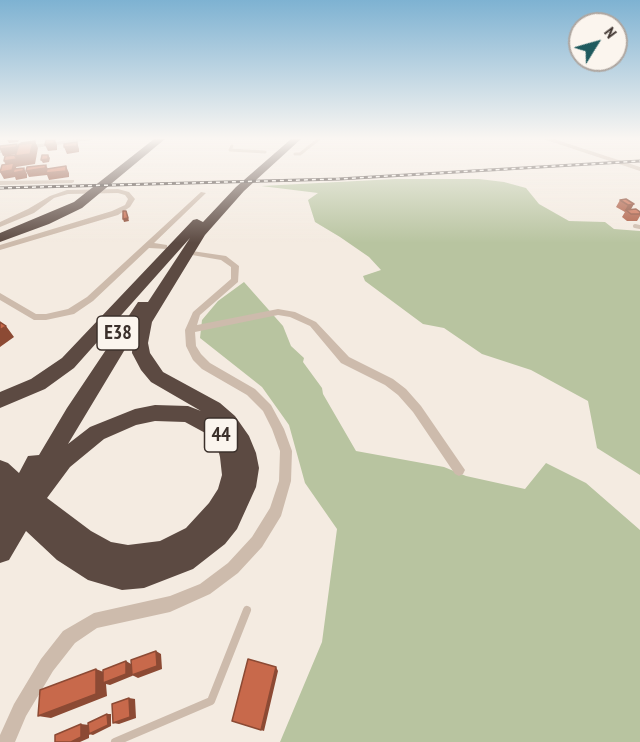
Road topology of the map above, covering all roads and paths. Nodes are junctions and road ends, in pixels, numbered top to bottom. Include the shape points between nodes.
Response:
1 (117, 174) edge
2 (253, 174) edge
3 (72, 181) dead end
4 (0, 183) edge
5 (232, 192) junction
6 (204, 193) dead end
7 (0, 225) edge
8 (203, 228) junction
9 (0, 236) edge
10 (148, 245) junction
11 (0, 248) edge
12 (164, 248) dead end
13 (195, 253) dead end
14 (0, 296) edge
15 (190, 330) junction
16 (0, 400) edge
17 (459, 470) dead end
18 (16, 496) edge
19 (0, 527) edge
20 (0, 550) edge
21 (247, 610) dead end
22 (6, 742) edge
23 (115, 742) edge

1 - 9 highway via 59,215
2 - 5 highway, E38
3 - 4 street
5 - 8 highway, E38
5 - 16 highway via 204,215 68,363 38,384
5 - 18 highway, E38 via 177,253 96,364
6 - 10 street
7 - 11 street via 67,192 118,191 127,193 132,200 115,213
8 - 18 highway, E38 via 161,282
8 - 18 highway via 144,322 140,343 141,353 157,377 213,409 239,436 246,453 245,487 217,536 184,560 144,575 122,577 97,571 66,551
10 - 12 street
10 - 14 street via 71,312 34,317
13 - 15 street via 232,262 237,272 235,280 196,314
15 - 17 street via 278,312 313,324 345,360 402,392
15 - 22 street via 191,346 197,357 251,392 267,408 278,429 286,451 285,481 276,511 241,560 205,589 170,604 94,621 69,637 47,665
18 - 19 highway
18 - 20 highway
18 - 20 highway, 44 via 82,540 108,554 128,557 163,553 194,536 217,511 233,475 231,457 226,441 216,429 188,414 155,413 116,424 82,444 46,479
21 - 23 lane via 211,701

